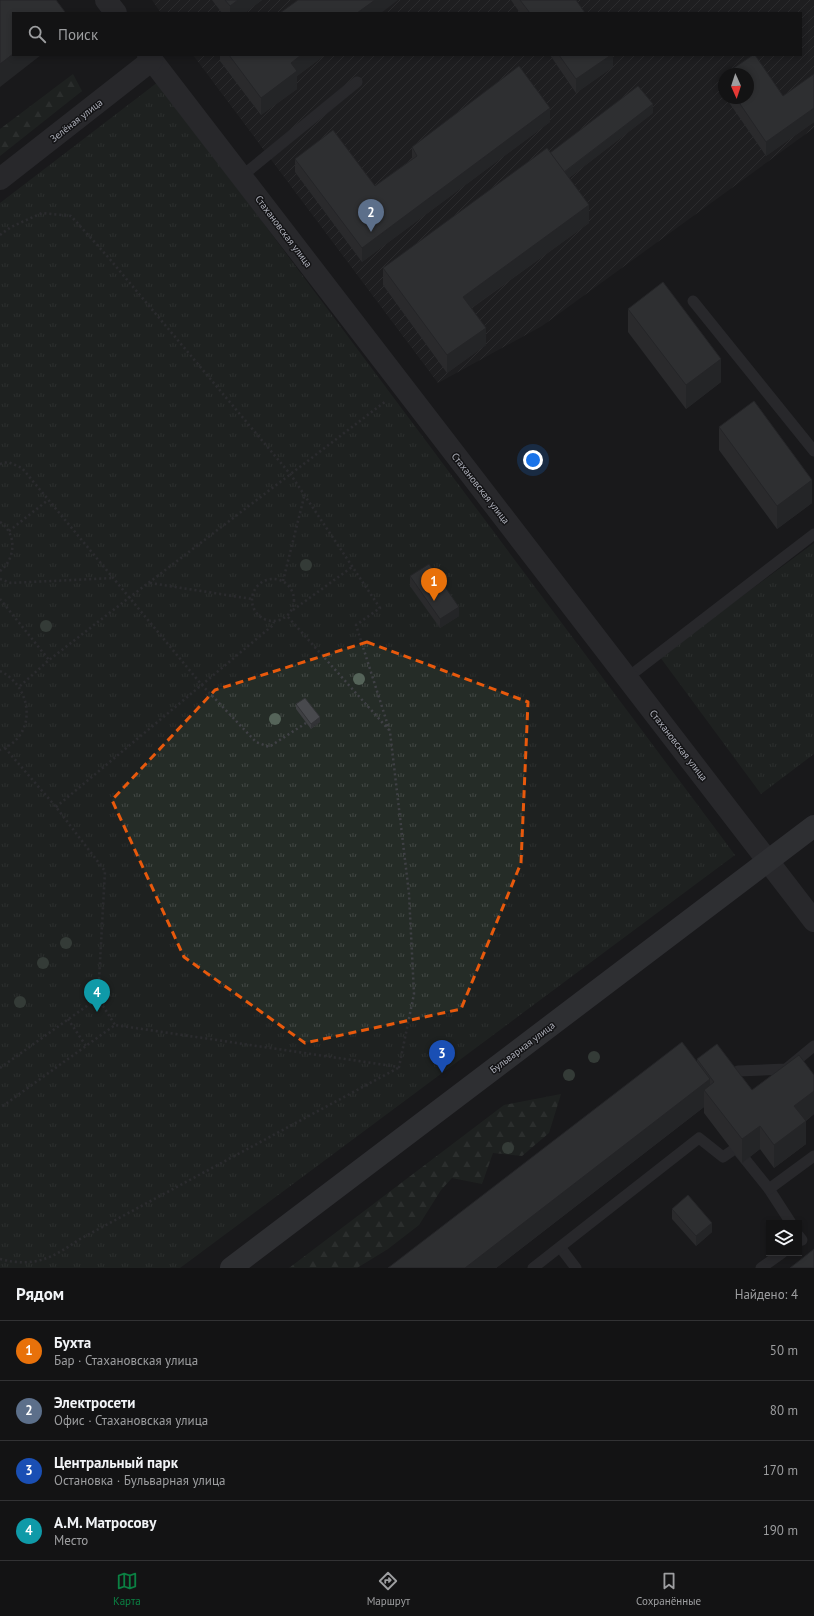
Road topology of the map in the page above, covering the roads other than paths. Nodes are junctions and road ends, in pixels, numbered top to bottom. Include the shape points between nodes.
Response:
1 (106, 0) edge
2 (115, 12) edge
3 (150, 58) edge
4 (357, 82) dead end
5 (242, 176) junction
6 (0, 179) edge
7 (693, 301) dead end
8 (814, 451) edge
9 (814, 534) edge
10 (627, 678) junction
11 (814, 826) edge
12 (768, 861) junction
13 (814, 921) edge
14 (814, 1046) edge
15 (738, 1071) edge
16 (814, 1156) edge
17 (769, 1189) junction
18 (789, 1220) edge
19 (560, 1247) junction
20 (778, 1256) edge
21 (231, 1268) edge
22 (533, 1268) edge
23 (576, 1268) edge
24 (761, 1268) edge

1 - 2 street
3 - 5 street, Стахановская улица
3 - 6 street, Зелёная улица
4 - 5 lane
5 - 10 street, Стахановская улица
7 - 8 lane
9 - 10 lane
10 - 12 street, Стахановская улица
11 - 12 main road, Бульварная улица
12 - 13 street, Стахановская улица
12 - 21 main road, Бульварная улица
14 - 15 lane via 786,1069
16 - 17 lane
17 - 18 lane
17 - 19 lane via 736,1148 723,1157 699,1138
19 - 22 lane
19 - 23 lane
20 - 24 lane

